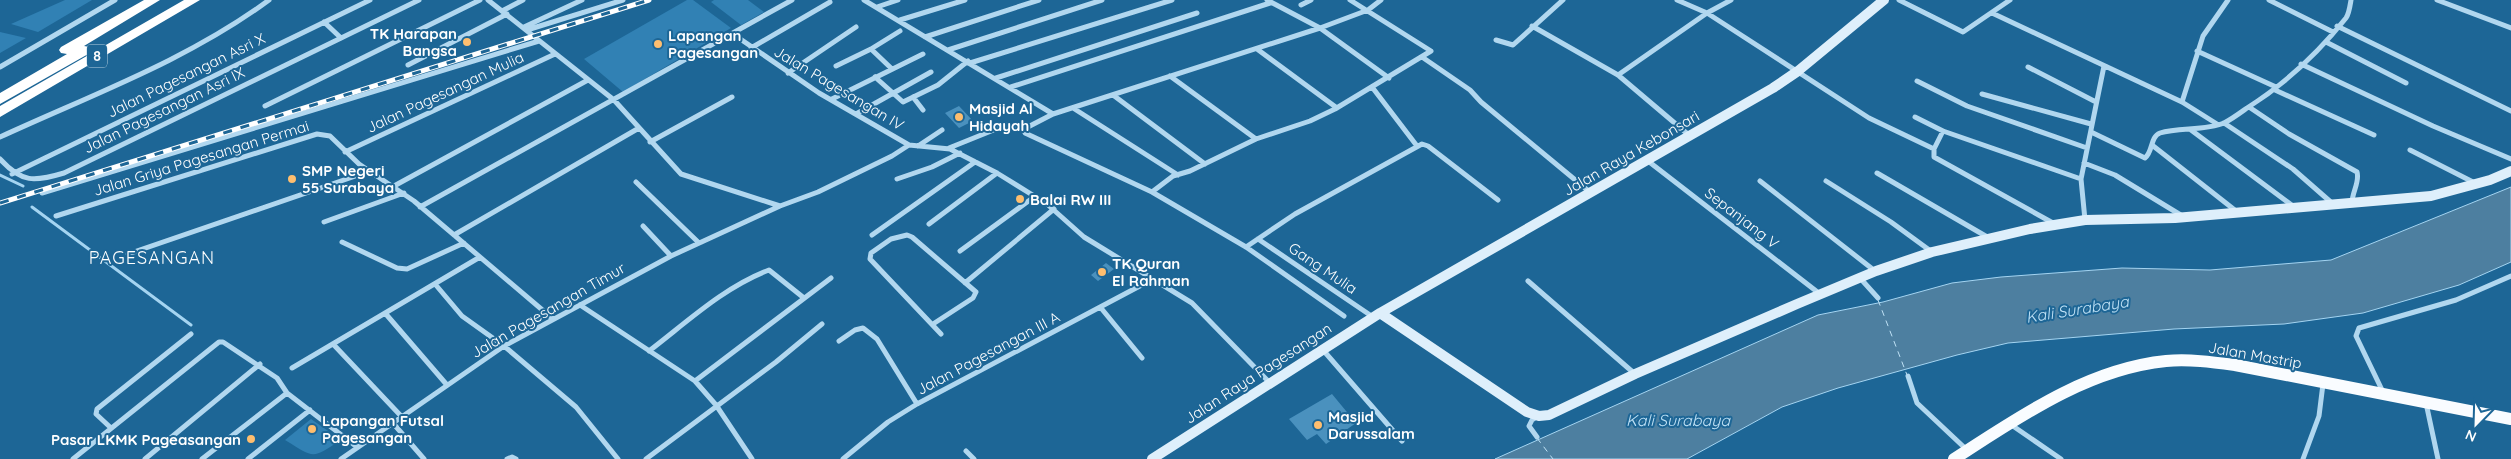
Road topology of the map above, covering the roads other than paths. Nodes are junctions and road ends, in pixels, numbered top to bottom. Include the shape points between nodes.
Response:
1 (115, 0) edge
2 (154, 0) edge
3 (173, 0) edge
4 (194, 0) edge
5 (269, 0) edge
6 (370, 0) edge
7 (418, 0) edge
8 (480, 0) edge
9 (488, 0) edge
10 (523, 0) edge
11 (582, 0) edge
12 (623, 0) edge
13 (792, 0) edge
14 (864, 0) edge
15 (898, 0) edge
16 (965, 0) edge
17 (1039, 0) edge
18 (1102, 0) edge
19 (1172, 0) edge
20 (1311, 0) edge
21 (1350, 0) edge
22 (1381, 0) edge
23 (1563, 0) edge
24 (1677, 0) edge
25 (1731, 0) edge
26 (1884, 0) edge
27 (1899, 0) edge
28 (2010, 0) edge
29 (2228, 0) edge
30 (2270, 0) edge
31 (2351, 0) edge
32 (2437, 0) edge
33 (1268, 1) edge
34 (830, 2) dead end
35 (1301, 5) dead end
36 (877, 7) junction
37 (1368, 10) junction
38 (505, 12) junction
39 (1197, 13) dead end
40 (1992, 13) junction
41 (1707, 14) junction
42 (900, 20) junction
43 (324, 22) junction
44 (1532, 26) junction
45 (2337, 26) junction
46 (856, 27) dead end
47 (525, 28) junction
48 (1320, 28) junction
49 (2511, 28) edge
50 (900, 31) dead end
51 (2333, 32) junction
52 (733, 34) junction
53 (925, 37) junction
54 (341, 38) junction
55 (1496, 40) dead end
56 (539, 41) junction
57 (2326, 42) junction
58 (751, 48) junction
59 (871, 48) junction
60 (1257, 49) junction
61 (948, 50) junction
62 (2197, 51) junction
63 (555, 54) junction
64 (923, 54) dead end
65 (1422, 56) junction
66 (969, 62) junction
67 (2301, 64) junction
68 (408, 65) dead end
69 (0, 66) edge
70 (836, 66) dead end
71 (2104, 66) junction
72 (2028, 67) dead end
73 (892, 69) junction
74 (1798, 71) junction
75 (932, 72) dead end
76 (788, 73) junction
77 (1618, 75) junction
78 (1170, 76) junction
79 (875, 77) junction
80 (996, 78) junction
81 (1389, 78) junction
82 (588, 80) junction
83 (1916, 81) dead end
84 (2406, 83) dead end
85 (1011, 87) junction
86 (1372, 87) junction
87 (0, 88) edge
88 (2275, 88) junction
89 (893, 93) junction
90 (1982, 94) dead end
91 (1113, 95) junction
92 (732, 97) dead end
93 (913, 97) junction
94 (832, 99) junction
95 (0, 100) edge
96 (614, 100) junction
97 (2096, 102) junction
98 (2182, 102) junction
99 (265, 106) dead end
100 (2249, 107) junction
101 (1073, 108) junction
102 (1337, 108) junction
103 (923, 110) dead end
104 (2511, 111) edge
105 (0, 112) edge
106 (856, 114) junction
107 (1053, 114) junction
108 (1915, 117) dead end
109 (2224, 123) junction
110 (2091, 124) junction
111 (2217, 124) junction
112 (639, 128) junction
113 (1023, 128) junction
114 (942, 130) dead end
115 (2191, 130) junction
116 (1943, 131) junction
117 (2091, 132) junction
118 (1690, 136) junction
119 (2374, 136) dead end
120 (0, 137) edge
121 (1256, 140) junction
122 (650, 142) junction
123 (910, 145) junction
124 (2152, 145) junction
125 (918, 146) junction
126 (1417, 146) junction
127 (949, 148) junction
128 (2087, 148) junction
129 (1934, 149) junction
130 (2410, 150) dead end
131 (345, 152) junction
132 (959, 153) junction
133 (0, 159) edge
134 (2511, 159) edge
135 (1648, 161) junction
136 (975, 162) junction
137 (2084, 163) junction
138 (1205, 164) junction
139 (370, 171) junction
140 (2511, 172) edge
141 (997, 173) junction
142 (1877, 173) dead end
143 (12, 174) junction
144 (1178, 175) junction
145 (897, 179) dead end
146 (2081, 180) junction
147 (1760, 181) dead end
148 (1826, 181) dead end
149 (636, 182) dead end
150 (2477, 184) junction
151 (394, 186) junction
152 (1152, 192) junction
153 (42, 193) dead end
154 (404, 193) junction
155 (1592, 194) junction
156 (1034, 197) junction
157 (1498, 200) dead end
158 (2352, 203) junction
159 (2333, 204) junction
160 (780, 206) junction
161 (420, 207) junction
162 (2295, 208) junction
163 (1054, 209) junction
164 (2238, 213) junction
165 (56, 216) dead end
166 (2184, 217) junction
167 (2085, 220) junction
168 (324, 222) dead end
169 (929, 224) dead end
170 (2056, 225) junction
171 (643, 226) dead end
172 (872, 235) dead end
173 (454, 236) junction
174 (1989, 238) junction
175 (1258, 239) junction
176 (342, 242) dead end
177 (698, 242) junction
178 (464, 243) junction
179 (1246, 248) junction
180 (960, 252) dead end
181 (1932, 252) junction
182 (128, 254) dead end
183 (671, 256) junction
184 (480, 257) junction
185 (1876, 271) junction
186 (2511, 276) edge
187 (831, 278) dead end
188 (1153, 278) junction
189 (1860, 278) junction
190 (1528, 281) dead end
191 (965, 283) junction
192 (435, 284) junction
193 (1820, 295) junction
194 (804, 298) junction
195 (1878, 298) dead end
196 (580, 305) junction
197 (1101, 308) junction
198 (384, 313) junction
199 (1344, 316) dead end
200 (1377, 316) junction
201 (553, 319) junction
202 (822, 324) dead end
203 (933, 324) junction
204 (190, 334) dead end
205 (941, 334) dead end
206 (839, 341) dead end
207 (333, 344) junction
208 (504, 346) junction
209 (1322, 349) junction
210 (649, 351) junction
211 (1142, 358) dead end
212 (260, 364) junction
213 (292, 368) dead end
214 (1635, 374) junction
215 (1908, 376) dead end
216 (696, 381) junction
217 (1270, 382) junction
218 (447, 384) junction
219 (2323, 384) junction
220 (288, 393) junction
221 (2385, 395) junction
222 (2426, 402) junction
223 (917, 404) junction
224 (716, 405) junction
225 (310, 410) junction
226 (401, 416) junction
227 (1539, 416) junction
228 (2511, 420) edge
229 (392, 422) junction
230 (2009, 424) junction
231 (111, 428) junction
232 (1537, 438) dead end
233 (1402, 440) dead end
234 (357, 447) junction
235 (1967, 451) junction
236 (966, 452) dead end
237 (73, 459) edge
238 (145, 459) edge
239 (202, 459) edge
240 (248, 459) edge
241 (341, 459) edge
242 (424, 459) edge
243 (507, 459) edge
244 (516, 459) edge
245 (618, 459) edge
246 (646, 459) edge
247 (752, 459) edge
248 (843, 459) edge
249 (974, 459) edge
250 (1152, 459) edge
251 (1954, 459) edge
252 (2061, 459) edge
253 (2304, 459) edge
254 (2438, 459) edge

1 - 69 street
2 - 87 highway
3 - 95 highway, 8
4 - 105 highway, 8
5 - 120 street via 197,47
6 - 43 street, Jalan Pagesangan Asri X
7 - 54 street, Jalan Pagesangan Asri IX
8 - 99 street
9 - 38 street
10 - 38 street
11 - 47 street
12 - 47 street
13 - 52 street
14 - 36 street
15 - 36 street
16 - 42 street
17 - 53 street
18 - 61 street
19 - 66 street
20 - 35 street
21 - 37 street
22 - 37 street
23 - 44 street
24 - 41 street
25 - 41 street
26 - 74 street, Jalan Raya Kebonsari
27 - 40 street via 1959,32 1967,31
28 - 40 street
29 - 62 street via 2203,36
30 - 51 street
31 - 45 street via 2347,17
32 - 49 street
33 - 48 street
33 - 85 street
34 - 58 street
36 - 42 street
37 - 48 street
37 - 65 street via 1431,51
38 - 47 street
38 - 68 street
39 - 80 street
40 - 71 street
41 - 74 street
41 - 77 street
42 - 53 street
43 - 54 street
43 - 143 street, Jalan Pagesangan Asri X
44 - 55 street via 1512,46
44 - 77 street
45 - 51 street
45 - 104 street
46 - 76 street
47 - 56 street
48 - 60 street
48 - 81 street
50 - 59 street
51 - 57 street
52 - 58 street, Jalan Pagesangan IV
52 - 96 street
53 - 61 street
54 - 143 street, Jalan Pagesangan Asri IX via 64,172 36,181
56 - 63 street
56 - 153 street
57 - 67 street
57 - 84 street
58 - 76 street, Jalan Pagesangan IV
59 - 70 street
59 - 73 street
60 - 78 street
60 - 102 street
61 - 66 street
62 - 88 street
62 - 98 street
63 - 82 street
63 - 131 street, Jalan Pagesangan Mulia
64 - 73 street
65 - 81 street
65 - 155 street via 1470,90
66 - 80 street
66 - 93 street via 938,85
67 - 88 street
67 - 134 street
71 - 97 street
71 - 98 street
72 - 97 street
73 - 79 street
74 - 118 street, Jalan Raya Kebonsari
74 - 129 street via 1869,118
75 - 89 street
76 - 94 street, Jalan Pagesangan IV
77 - 118 street
78 - 91 street
78 - 121 street
79 - 89 street
79 - 94 street
80 - 85 street
81 - 86 street
82 - 96 street
82 - 151 street
83 - 128 street via 1967,106
85 - 107 street
86 - 102 street
86 - 126 street
88 - 100 street
88 - 119 street
89 - 93 street via 901,102
89 - 106 street
90 - 110 street
91 - 101 street
91 - 138 street
92 - 122 street
93 - 103 street
94 - 106 street, Jalan Pagesangan IV
96 - 112 street
96 - 161 street
97 - 110 street
98 - 111 street
100 - 109 street
100 - 158 street via 2289,134 2357,172 2359,178
101 - 107 street
101 - 144 street
102 - 121 street
106 - 123 street, Jalan Pagesangan IV
107 - 113 street
108 - 116 street
109 - 111 street
109 - 159 street via 2293,169
110 - 117 street
111 - 115 street
112 - 122 street
112 - 173 street
113 - 127 street via 1006,125
113 - 152 street via 1025,133
114 - 125 street
115 - 124 street via 2159,133
115 - 162 street
116 - 129 street
116 - 146 street
117 - 124 street via 2145,158
117 - 128 street
118 - 135 street, Jalan Raya Kebonsari
121 - 138 street
122 - 160 street via 682,174
123 - 125 street, Jalan Pagesangan IV
123 - 160 street, Jalan Pagesangan IV via 818,192
124 - 164 street
125 - 127 street, Jalan Pagesangan IV
126 - 157 street via 1428,146
126 - 175 street via 1294,214
127 - 132 street, Jalan Pagesangan IV
128 - 137 street
129 - 170 street via 1934,156 1941,162
130 - 150 street
131 - 139 street, Jalan Griya Pagesangan Permai
131 - 165 street, Jalan Griya Pagesangan Permai via 340,143 330,136 317,134
132 - 136 street, Jalan Pagesangan IV
132 - 145 street
133 - 143 street
135 - 155 street, Jalan Raya Kebonsari
135 - 193 street, Sepanjang V
136 - 141 street, Jalan Pagesangan IV
136 - 172 street
137 - 146 street
137 - 166 street via 2138,187
138 - 144 street
139 - 151 street, Jalan Griya Pagesangan Permai
139 - 182 street
140 - 150 street
141 - 156 street, Jalan Pagesangan IV
141 - 169 street
142 - 174 street
144 - 152 street
146 - 167 street
147 - 185 street
148 - 181 street
149 - 177 street
150 - 158 street via 2431,196
151 - 154 street, Jalan Griya Pagesangan Permai
152 - 179 street
154 - 161 street, Jalan Griya Pagesangan Permai
154 - 168 street
155 - 200 street, Jalan Raya Kebonsari
156 - 163 street, Jalan Pagesangan IV
156 - 180 street
158 - 159 street
159 - 162 street
160 - 177 street, Jalan Pagesangan Timur
161 - 173 street, Jalan Griya Pagesangan Permai
162 - 164 street
163 - 188 street, Jalan Pagesangan IV via 1084,237
163 - 191 street
164 - 166 street
166 - 167 street
167 - 170 street
170 - 174 street
171 - 183 street
173 - 178 street, Jalan Griya Pagesangan Permai
174 - 181 street
175 - 179 street
175 - 200 street, Gang Mulia
176 - 178 street via 397,268 407,269
177 - 183 street, Jalan Pagesangan Timur
178 - 184 street, Jalan Griya Pagesangan Permai
179 - 199 street
181 - 185 street
183 - 196 street, Jalan Pagesangan Timur
184 - 192 street
184 - 201 street, Jalan Griya Pagesangan Permai
185 - 189 street
186 - 221 street via 2456,300 2359,328 2356,336
187 - 194 street
188 - 197 street, Jalan Pagesangan III A
188 - 217 street, Jalan Pagesangan IV via 1192,303
189 - 193 street
189 - 195 street
190 - 214 street
191 - 203 street via 976,295
191 - 203 street via 906,233 871,252 870,259
192 - 198 street
192 - 208 street via 462,316
193 - 214 street
194 - 210 street via 769,270 759,272
194 - 216 street
196 - 201 street, Jalan Pagesangan Timur
196 - 210 street
197 - 211 street
197 - 223 street, Jalan Pagesangan III A
198 - 207 street
198 - 218 street
200 - 209 street, Jalan Raya Pagesangan
200 - 227 street via 1527,412
201 - 208 street, Jalan Pagesangan Timur
202 - 224 street
203 - 205 street
204 - 231 street via 97,409 96,414 101,421
206 - 223 street via 863,328 877,339
207 - 213 street
207 - 226 street
208 - 218 street, Jalan Pagesangan Timur
208 - 245 street via 576,407
209 - 217 street, Jalan Raya Pagesangan
209 - 233 street
210 - 216 street
212 - 220 street via 277,378
212 - 231 street via 219,342
212 - 238 street
214 - 227 street via 1566,409
215 - 235 street via 1917,403
216 - 224 street
217 - 250 street, Jalan Raya Pagesangan
218 - 226 street, Jalan Pagesangan Timur
219 - 221 main road, Jalan Mastrip
219 - 230 main road, Jalan Mastrip via 2226,364 2186,361 2148,364 2101,378 2051,400
219 - 253 street via 2319,416
220 - 225 street
220 - 239 street
221 - 222 main road, Jalan Mastrip
222 - 228 main road, Jalan Mastrip
222 - 254 street
223 - 248 street, Jalan Pagesangan III A via 888,422
224 - 246 street
224 - 247 street
225 - 234 street
225 - 240 street
226 - 229 street, Jalan Pagesangan Timur
227 - 232 street via 1529,423
229 - 234 street, Jalan Pagesangan Timur
229 - 242 street
230 - 235 main road, Jalan Mastrip
230 - 252 street
231 - 237 street
234 - 241 street, Jalan Pagesangan Timur
235 - 251 main road, Jalan Mastrip
236 - 249 street
243 - 244 street

